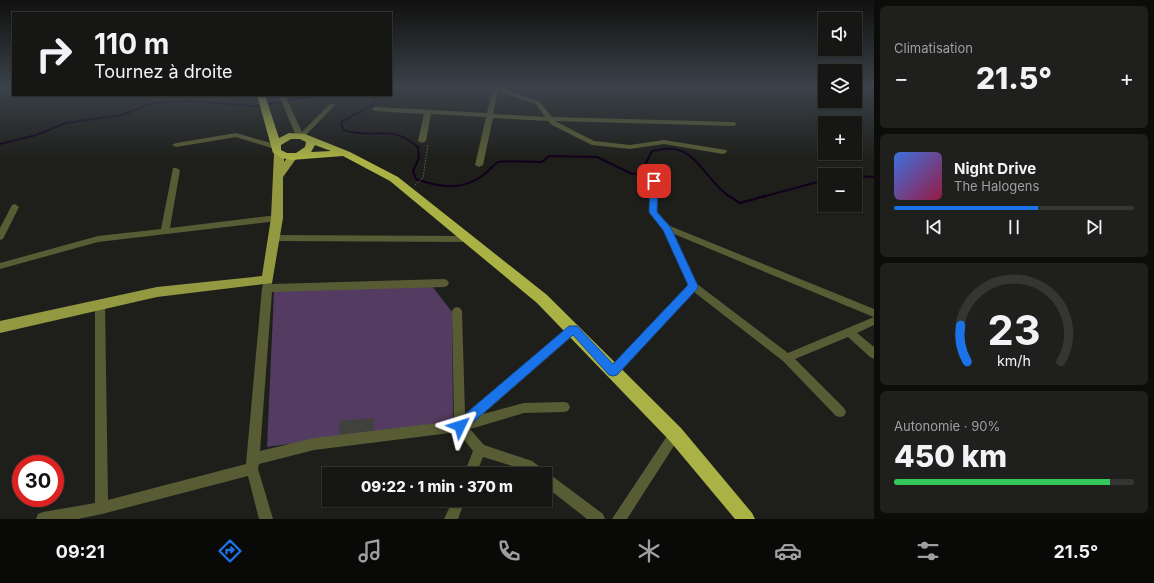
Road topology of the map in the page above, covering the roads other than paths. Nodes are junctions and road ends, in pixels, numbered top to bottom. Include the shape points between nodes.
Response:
1 (266, 111) edge
2 (289, 111) edge
3 (326, 111) edge
4 (414, 111) edge
5 (490, 111) edge
6 (545, 111) edge
7 (428, 112) junction
8 (489, 116) junction
9 (550, 118) junction
10 (269, 122) junction
11 (734, 124) dead end
12 (302, 136) junction
13 (422, 141) road end
14 (176, 145) dead end
15 (277, 148) junction
16 (723, 152) dead end
17 (347, 154) junction
18 (297, 156) junction
19 (479, 165) dead end
20 (176, 170) dead end
21 (279, 176) junction
22 (654, 181) dead end
23 (15, 207) dead end
24 (277, 218) junction
25 (667, 228) junction
26 (165, 231) junction
27 (0, 237) edge
28 (274, 238) junction
29 (467, 239) junction
30 (0, 266) edge
31 (444, 283) dead end
32 (268, 284) junction
33 (693, 286) junction
34 (100, 305) junction
35 (457, 311) dead end
36 (874, 313) edge
37 (874, 321) edge
38 (0, 327) edge
39 (573, 329) junction
40 (848, 332) junction
41 (874, 354) edge
42 (787, 358) junction
43 (613, 372) junction
44 (564, 407) dead end
45 (840, 412) dead end
46 (460, 426) junction
47 (675, 434) junction
48 (480, 450) junction
49 (253, 464) junction
50 (473, 467) edge
51 (531, 467) edge
52 (552, 483) edge
53 (456, 507) edge
54 (102, 508) junction
55 (43, 519) edge
56 (266, 519) edge
57 (451, 519) edge
58 (598, 519) edge
59 (619, 519) edge
60 (746, 519) edge

1 - 10 highway
2 - 12 street
3 - 12 street
4 - 7 street
5 - 8 street
6 - 9 street
7 - 8 street
7 - 13 street
8 - 9 street
8 - 19 street
9 - 11 street
9 - 16 street via 554,124 592,143 630,147 664,142
10 - 12 highway
10 - 15 highway
12 - 15 highway via 284,138
12 - 17 highway
12 - 18 highway via 311,146
14 - 15 street via 236,135
15 - 18 highway
15 - 21 main road
17 - 18 highway
17 - 29 highway via 394,179
18 - 21 main road
20 - 26 street
21 - 24 main road
22 - 25 street via 653,212
23 - 27 street
24 - 26 street
24 - 28 main road
25 - 33 street
25 - 36 street
26 - 30 street via 98,239
28 - 29 street
28 - 32 main road
29 - 39 highway via 515,276
31 - 32 street
32 - 34 main road via 157,292
32 - 49 street
33 - 42 street
33 - 43 street
34 - 38 main road
34 - 54 street
35 - 46 street
37 - 40 street
39 - 43 highway
39 - 46 street
40 - 41 street
40 - 42 street
42 - 45 street
43 - 47 highway
44 - 46 street via 524,408
46 - 48 street
46 - 49 street via 314,444
47 - 59 street
47 - 60 highway
48 - 50 street
48 - 51 street
49 - 54 street
49 - 56 street
52 - 58 street
53 - 57 street
54 - 55 street

